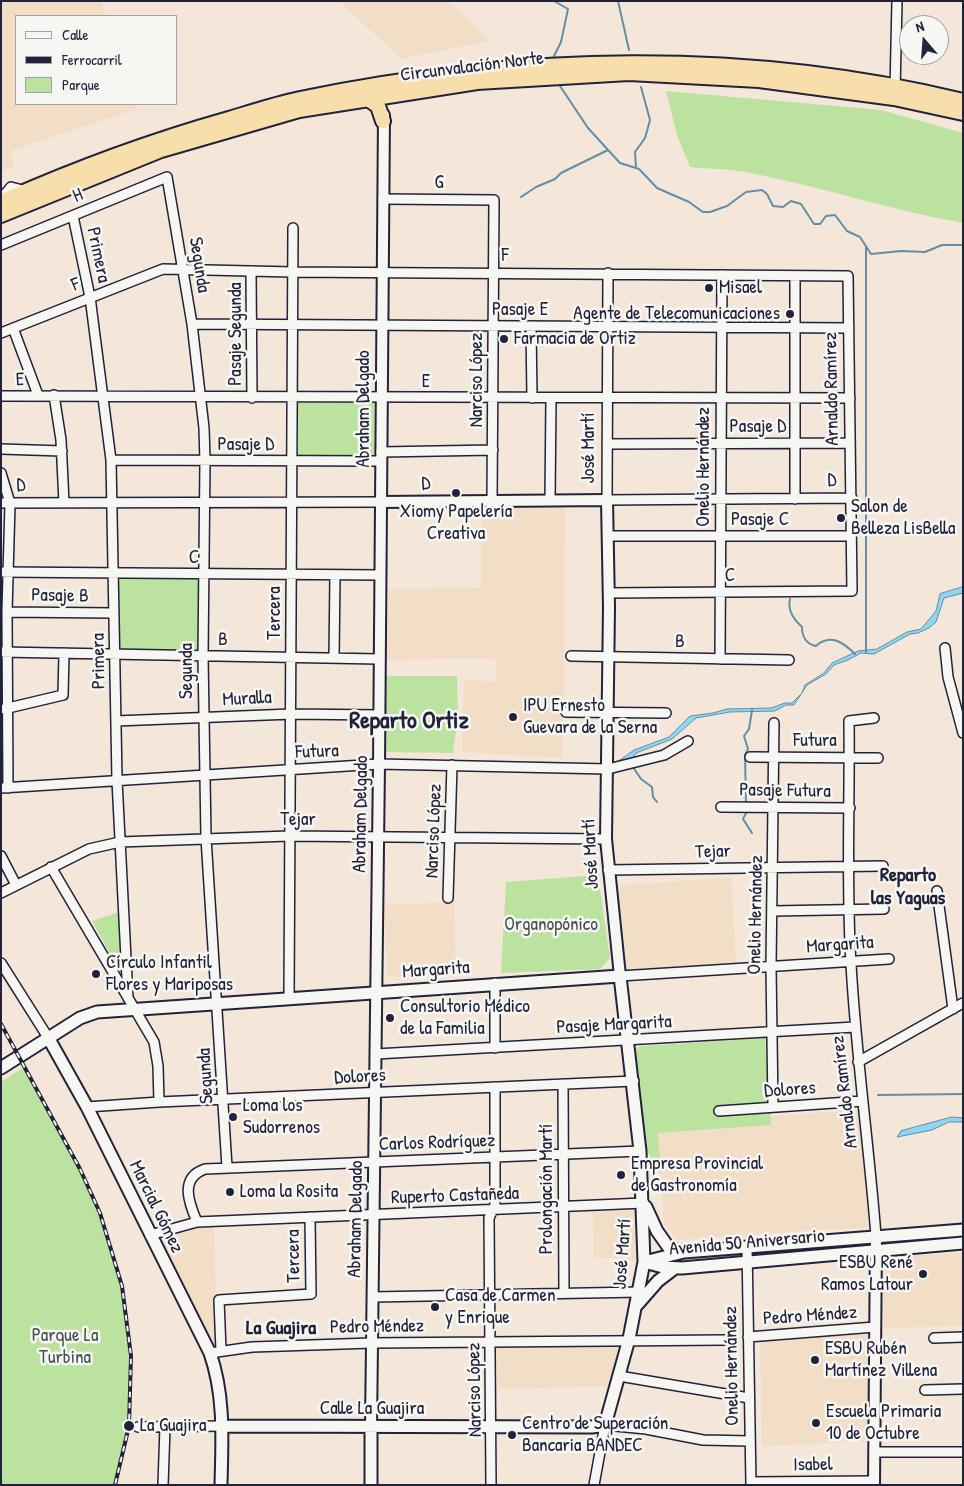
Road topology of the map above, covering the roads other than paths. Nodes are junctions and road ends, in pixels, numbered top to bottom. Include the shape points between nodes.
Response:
1 (897, 1) edge
2 (384, 90) junction
3 (895, 92) junction
4 (368, 99) junction
5 (963, 100) edge
6 (963, 114) edge
7 (383, 121) junction
8 (167, 177) joint
9 (31, 195) junction
10 (383, 199) junction
11 (1, 200) edge
12 (494, 200) joint
13 (1, 215) edge
14 (73, 216) junction
15 (294, 228) dead end
16 (1, 245) edge
17 (183, 265) junction
18 (251, 271) junction
19 (293, 272) junction
20 (382, 272) junction
21 (494, 272) junction
22 (608, 273) junction
23 (722, 275) junction
24 (795, 276) junction
25 (848, 276) joint
26 (90, 297) junction
27 (192, 324) junction
28 (253, 325) junction
29 (293, 325) junction
30 (382, 325) junction
31 (493, 326) junction
32 (531, 326) junction
33 (608, 327) junction
34 (721, 327) junction
35 (13, 328) junction
36 (795, 328) junction
37 (849, 328) junction
38 (1, 333) edge
39 (38, 395) junction
40 (1, 396) edge
41 (54, 396) junction
42 (103, 396) junction
43 (200, 397) junction
44 (252, 398) junction
45 (293, 398) junction
46 (494, 398) junction
47 (532, 398) junction
48 (550, 398) junction
49 (607, 398) junction
50 (721, 398) junction
51 (795, 398) junction
52 (850, 398) junction
53 (382, 399) junction
54 (795, 443) junction
55 (850, 443) junction
56 (607, 444) junction
57 (721, 444) junction
58 (1, 449) edge
59 (493, 450) junction
60 (62, 451) junction
61 (381, 456) junction
62 (111, 460) junction
63 (206, 461) junction
64 (292, 461) junction
65 (1, 473) edge
66 (852, 498) junction
67 (720, 499) junction
68 (795, 499) junction
69 (492, 500) junction
70 (550, 500) junction
71 (607, 500) junction
72 (205, 502) junction
73 (292, 502) junction
74 (380, 502) junction
75 (6, 503) edge
76 (64, 503) junction
77 (112, 503) junction
78 (608, 536) junction
79 (720, 536) junction
80 (851, 536) junction
81 (4, 572) edge
82 (113, 574) junction
83 (205, 574) junction
84 (292, 575) junction
85 (335, 575) junction
86 (380, 575) junction
87 (852, 591) joint
88 (720, 592) junction
89 (609, 593) junction
90 (7, 612) junction
91 (114, 613) junction
92 (945, 648) dead end
93 (4, 652) edge
94 (64, 653) junction
95 (114, 654) junction
96 (203, 656) junction
97 (571, 656) dead end
98 (609, 657) junction
99 (291, 658) junction
100 (334, 658) junction
101 (379, 659) junction
102 (720, 659) junction
103 (789, 660) dead end
104 (4, 709) edge
105 (566, 712) dead end
106 (608, 713) junction
107 (666, 713) dead end
108 (291, 714) junction
109 (379, 715) junction
110 (204, 718) junction
111 (874, 718) dead end
112 (116, 721) junction
113 (774, 723) dead end
114 (963, 733) edge
115 (688, 741) dead end
116 (750, 757) dead end
117 (774, 757) junction
118 (849, 758) junction
119 (878, 758) dead end
120 (379, 764) junction
121 (452, 765) junction
122 (290, 769) junction
123 (608, 770) junction
124 (205, 774) junction
125 (117, 780) junction
126 (5, 788) edge
127 (721, 806) dead end
128 (773, 807) junction
129 (850, 808) junction
130 (289, 836) junction
131 (450, 836) junction
132 (378, 837) junction
133 (206, 838) junction
134 (606, 839) junction
135 (120, 842) junction
136 (1, 856) edge
137 (773, 866) junction
138 (849, 866) junction
139 (883, 866) dead end
140 (51, 867) junction
141 (608, 870) junction
142 (16, 885) junction
143 (937, 891) dead end
144 (1, 893) edge
145 (448, 898) dead end
146 (850, 909) junction
147 (884, 909) dead end
148 (772, 911) junction
149 (889, 959) dead end
150 (850, 962) junction
151 (1, 963) edge
152 (771, 967) junction
153 (620, 976) junction
154 (495, 983) junction
155 (377, 992) junction
156 (128, 998) junction
157 (289, 998) junction
158 (963, 1003) edge
159 (218, 1004) junction
160 (954, 1008) junction
161 (134, 1009) junction
162 (854, 1027) junction
163 (772, 1032) junction
164 (49, 1039) junction
165 (628, 1041) junction
166 (495, 1048) junction
167 (376, 1054) junction
168 (858, 1062) junction
169 (1, 1068) edge
170 (634, 1081) junction
171 (563, 1084) junction
172 (495, 1087) junction
173 (376, 1093) junction
174 (223, 1099) junction
175 (863, 1101) junction
176 (159, 1102) junction
177 (87, 1107) junction
178 (773, 1108) junction
179 (719, 1111) dead end
180 (640, 1151) junction
181 (563, 1155) junction
182 (495, 1157) junction
183 (375, 1161) junction
184 (227, 1167) junction
185 (644, 1204) junction
186 (563, 1208) junction
187 (491, 1211) junction
188 (374, 1216) junction
189 (310, 1217) junction
190 (197, 1222) junction
191 (963, 1230) edge
192 (150, 1235) junction
193 (876, 1236) junction
194 (963, 1243) edge
195 (747, 1247) junction
196 (876, 1250) junction
197 (684, 1252) junction
198 (747, 1261) junction
199 (644, 1262) junction
200 (674, 1268) junction
201 (640, 1292) junction
202 (564, 1293) junction
203 (490, 1295) junction
204 (373, 1297) junction
205 (637, 1306) junction
206 (875, 1327) junction
207 (748, 1337) junction
208 (963, 1337) edge
209 (934, 1338) dead end
210 (629, 1339) junction
211 (725, 1340) dead end
212 (490, 1341) junction
213 (372, 1343) junction
214 (216, 1352) junction
215 (619, 1376) junction
216 (963, 1389) edge
217 (925, 1390) dead end
218 (749, 1398) junction
219 (605, 1425) junction
220 (223, 1426) junction
221 (371, 1426) junction
222 (492, 1426) junction
223 (138, 1427) dead end
224 (165, 1427) junction
225 (750, 1441) junction
226 (874, 1452) junction
227 (963, 1452) edge
228 (874, 1483) edge
229 (751, 1484) edge
230 (163, 1485) edge
231 (221, 1485) edge
232 (371, 1485) edge
233 (491, 1485) edge
234 (594, 1485) edge

1 - 3 street
2 - 3 highway, Circunvalación Norte via 629,73
2 - 4 highway, Circunvalación Norte
2 - 7 street, Abraham Delgado
2 - 9 highway, Circunvalación Norte via 298,99 162,138
3 - 5 highway, Circunvalación Norte
3 - 6 highway, Circunvalación Norte
4 - 7 highway via 378,106
4 - 9 highway, Circunvalación Norte via 299,110 161,150
7 - 10 street, Abraham Delgado
8 - 14 street, H
8 - 17 street, Segunda
9 - 11 highway, Circunvalación Norte
9 - 13 highway, Circunvalación Norte
10 - 12 street, G
10 - 20 street, Abraham Delgado
12 - 21 street, Narciso López
14 - 16 street, H
14 - 26 street, Primera
15 - 19 street, Tercera
17 - 18 street, F
17 - 26 street, F via 163,269
17 - 27 street, Segunda
18 - 19 street, F
18 - 28 street, Pasaje Segunda
19 - 20 street, F
19 - 29 street, Tercera
20 - 21 street, F
20 - 30 street, Abraham Delgado
21 - 22 street, F
21 - 31 street, Narciso López
22 - 23 street, F
22 - 33 street, José Martí
23 - 24 street, F
23 - 34 street, Onelio Hernández
24 - 25 street, F
24 - 36 street
25 - 37 street, Arnaldo Ramírez
26 - 35 street, F
26 - 42 street, Primera
27 - 28 street, Pasaje E
27 - 43 street, Segunda
28 - 29 street, Pasaje E
28 - 44 street, Pasaje Segunda
29 - 30 street, Pasaje E
29 - 45 street, Tercera
30 - 31 street, Pasaje E
30 - 53 street, Abraham Delgado
31 - 32 street, Pasaje E
31 - 46 street, Narciso López
32 - 33 street, Pasaje E
32 - 47 street
33 - 34 street, Pasaje E
33 - 49 street, José Martí
34 - 36 street, Pasaje E
34 - 50 street, Onelio Hernández
35 - 38 street, F
35 - 39 street
36 - 37 street, Pasaje E
36 - 51 street
37 - 52 street, Arnaldo Ramírez
39 - 40 street, E
39 - 41 street, E
41 - 42 street, E
41 - 60 street
42 - 43 street, E
42 - 62 street, Primera
43 - 44 street, E
43 - 63 street, Segunda
44 - 45 street, E
45 - 53 street, E
45 - 64 street, Tercera
46 - 47 street, E
46 - 53 street, E
46 - 59 street, Narciso López
47 - 48 street, E
48 - 49 street, E
48 - 70 street
49 - 50 street, E
49 - 56 street, José Martí
50 - 51 street, E
50 - 57 street, Onelio Hernández
51 - 52 street, E
51 - 54 street
52 - 55 street, Arnaldo Ramírez
53 - 61 street, Abraham Delgado
54 - 55 street, Pasaje D
54 - 57 street, Pasaje D
54 - 68 street
55 - 66 street, Arnaldo Ramírez
56 - 57 street, Pasaje D
56 - 71 street, José Martí
57 - 67 street, Onelio Hernández
58 - 60 street
59 - 61 street, Pasaje D
59 - 69 street, Narciso López
60 - 76 street
61 - 64 street, Pasaje D
61 - 74 street, Abraham Delgado
62 - 63 street, Pasaje D
62 - 77 street, Primera
63 - 64 street, Pasaje D
63 - 72 street, Segunda
64 - 73 street, Tercera
65 - 75 street
66 - 68 street, D
66 - 80 street, Arnaldo Ramírez
67 - 68 street, D
67 - 71 street, D
67 - 79 street, Onelio Hernández
69 - 70 street, D
69 - 74 street, D
70 - 71 street, D
71 - 78 street, José Martí
72 - 73 street, D
72 - 77 street, D
72 - 83 street, Segunda
73 - 74 street, D
73 - 84 street, Tercera
74 - 86 street, Abraham Delgado
75 - 76 street, D
75 - 81 street
76 - 77 street, D
77 - 82 street, Primera
78 - 79 street, Pasaje C
78 - 89 street, José Martí
79 - 80 street, Pasaje C
79 - 88 street, Onelio Hernández
80 - 87 street, Arnaldo Ramírez
81 - 82 street, C
81 - 90 street
82 - 83 street, C
82 - 91 street, Primera
83 - 84 street, C
83 - 96 street, Segunda
84 - 85 street, C
84 - 99 street, Tercera
85 - 86 street, C
85 - 100 street
86 - 101 street, Abraham Delgado
87 - 88 street, C
88 - 89 street, C
88 - 102 street, Onelio Hernández
89 - 98 street, José Martí
90 - 91 street, Pasaje B
90 - 93 street
91 - 95 street, Primera
92 - 114 street via 948,677
93 - 94 street, B
93 - 104 street
94 - 95 street, B
94 - 104 street via 63,695
95 - 96 street, B
95 - 112 street, Primera
96 - 99 street, B
96 - 110 street, Segunda
97 - 98 street, B
98 - 102 street, B
98 - 106 street, José Martí
99 - 100 street, B
99 - 108 street, Tercera
100 - 101 street, B
101 - 109 street, Abraham Delgado
102 - 103 street, B
104 - 126 street
105 - 106 street
106 - 107 street
106 - 123 street, José Martí
108 - 109 street, Muralla
108 - 110 street, Muralla
108 - 122 street, Tercera
109 - 120 street, Abraham Delgado
110 - 112 street, Muralla
110 - 124 street, Segunda
111 - 118 street, Arnaldo Ramírez via 849,722
112 - 125 street, Primera
113 - 117 street, Onelio Hernández
115 - 123 street, Futura via 664,755
116 - 117 street, Futura
117 - 118 street, Futura
117 - 128 street, Onelio Hernández
118 - 119 street, Futura
118 - 129 street, Arnaldo Ramírez
120 - 121 street, Futura
120 - 122 street, Futura
120 - 132 street, Abraham Delgado
121 - 123 street, Futura
121 - 131 street, Narciso López
122 - 124 street, Futura
122 - 130 street, Tercera
123 - 134 street, José Martí
124 - 125 street, Futura
124 - 133 street, Segunda
125 - 126 street, Futura
125 - 135 street, Primera
127 - 128 street, Pasaje Futura
128 - 129 street, Pasaje Futura
128 - 137 street, Onelio Hernández
129 - 138 street, Arnaldo Ramírez
130 - 132 street, Tejar
130 - 133 street, Tejar
130 - 157 street, Tercera
131 - 132 street, Tejar
131 - 134 street, Tejar
131 - 145 street, Narciso López
132 - 155 street, Abraham Delgado
133 - 135 street, Tejar
133 - 159 street, Segunda
134 - 141 street, José Martí
135 - 140 street, Tejar via 90,849
135 - 156 street, Primera
136 - 142 street
137 - 138 street, Tejar
137 - 141 street, Tejar
137 - 148 street, Onelio Hernández
138 - 139 street, Tejar
138 - 146 street, Arnaldo Ramírez
140 - 142 street, Tejar
140 - 156 street
141 - 153 street, José Martí
142 - 144 street, Tejar
143 - 160 street
146 - 147 street
146 - 148 street
146 - 150 street, Arnaldo Ramírez
148 - 152 street, Onelio Hernández
149 - 150 street, Margarita
150 - 152 street, Margarita
150 - 162 street, Arnaldo Ramírez
151 - 164 street, Marcial Gómez
152 - 153 street, Margarita
152 - 163 street, Onelio Hernández
153 - 154 main road, Margarita
153 - 165 main road, José Martí
154 - 155 main road, Margarita
154 - 166 street
155 - 157 main road, Margarita
155 - 167 street, Abraham Delgado
156 - 161 street, Primera
157 - 159 main road, Margarita
158 - 160 street
159 - 161 main road, Margarita
159 - 174 street, Segunda
160 - 168 street
161 - 164 main road, Margarita via 90,1013
161 - 176 street, Primera via 154,1042
162 - 163 street, Pasaje Margarita
162 - 168 street, Arnaldo Ramírez
163 - 165 street, Pasaje Margarita
163 - 178 street, Onelio Hernández
164 - 169 main road, Margarita
164 - 177 main road, Marcial Gómez
165 - 166 street, Pasaje Margarita
165 - 170 main road, José Martí
166 - 167 street, Pasaje Margarita
167 - 173 street, Abraham Delgado
168 - 175 street, Arnaldo Ramírez
170 - 171 street, Dolores
170 - 180 main road, José Martí
171 - 172 street, Dolores
171 - 181 street, Prolongación Martí
172 - 173 street, Dolores
172 - 182 street, Narciso López
173 - 174 street, Dolores
173 - 183 street, Abraham Delgado
174 - 176 street, Dolores
174 - 184 street, Segunda
175 - 178 street, Dolores
175 - 193 street, Arnaldo Ramírez
176 - 177 street, Dolores
177 - 192 main road, Marcial Gómez
178 - 179 street, Dolores
180 - 181 street, Carlos Rodríguez
180 - 185 main road, José Martí
181 - 182 street, Carlos Rodríguez
181 - 186 street, Prolongación Martí
182 - 183 street, Carlos Rodríguez
182 - 187 street, Narciso López via 495,1204
183 - 184 street, Carlos Rodríguez
183 - 188 street, Abraham Delgado
184 - 190 street, Carlos Rodríguez via 199,1171 189,1183 188,1201
185 - 186 street, Ruperto Castañeda
185 - 197 main road via 669,1248
185 - 199 main road, José Martí
186 - 187 street, Ruperto Castañeda
186 - 202 street, Prolongación Martí
187 - 188 street, Ruperto Castañeda
187 - 203 street, Narciso López
188 - 189 street, Ruperto Castañeda
188 - 204 street, Abraham Delgado
189 - 190 street, Ruperto Castañeda
189 - 214 street, Tercera via 311,1294 219,1300
190 - 192 street, Ruperto Castañeda
191 - 193 main road, Avenida 50 Aniversario
192 - 214 main road, Marcial Gómez
193 - 195 main road, Avenida 50 Aniversario
193 - 196 street, Arnaldo Ramírez
194 - 196 main road, Avenida 50 Aniversario
195 - 197 main road, Avenida 50 Aniversario
195 - 198 street, Onelio Hernández
196 - 198 main road, Avenida 50 Aniversario
196 - 206 street, Arnaldo Ramírez
197 - 199 main road, Avenida 50 Aniversario
198 - 200 main road, Avenida 50 Aniversario
198 - 207 street, Onelio Hernández
199 - 200 main road, Avenida 50 Aniversario
199 - 201 main road, José Martí
200 - 205 main road
201 - 202 street
201 - 205 main road, José Martí
202 - 203 street
203 - 204 street
203 - 212 street, Narciso López
204 - 213 street, Abraham Delgado
205 - 210 main road, José Martí
206 - 207 street, Pedro Méndez
206 - 226 street, Arnaldo Ramírez
207 - 218 street, Onelio Hernández
208 - 209 street
210 - 211 street, Pedro Méndez
210 - 212 street, Pedro Méndez
210 - 215 main road, José Martí
212 - 213 street, Pedro Méndez
212 - 222 street, Narciso López
213 - 214 street, Pedro Méndez via 252,1347
213 - 221 street, Abraham Delgado
214 - 220 main road, Marcial Gómez
215 - 218 street
215 - 219 main road, José Martí
216 - 217 street
218 - 225 street, Onelio Hernández
219 - 222 main road, Calle La Guajira
219 - 225 street via 646,1428 703,1440
219 - 234 street, José Martí
220 - 221 main road, Calle La Guajira
220 - 224 street, Calle La Guajira
220 - 231 main road, Marcial Gómez
221 - 222 main road, Calle La Guajira
221 - 232 main road, Abraham Delgado
222 - 233 street, Narciso López
223 - 224 street, Calle La Guajira
224 - 230 street
225 - 229 street, Onelio Hernández
226 - 227 street
226 - 228 street, Arnaldo Ramírez
228 - 229 street, Isabel

